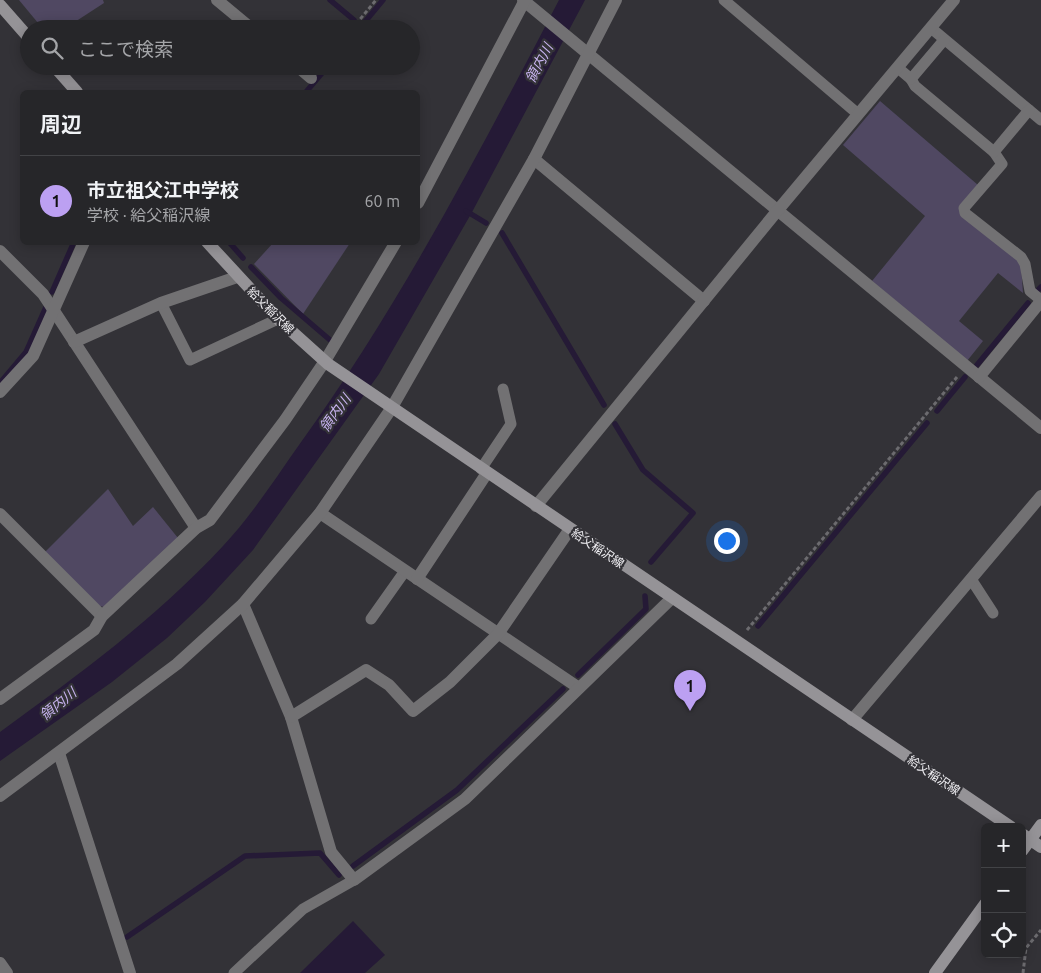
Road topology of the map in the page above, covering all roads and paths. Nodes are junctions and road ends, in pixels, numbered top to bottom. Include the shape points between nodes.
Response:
1 (217, 0) edge
2 (376, 0) edge
3 (616, 0) edge
4 (724, 0) edge
5 (954, 0) edge
6 (526, 2) edge
7 (0, 5) edge
8 (241, 20) edge
9 (359, 20) edge
10 (20, 28) edge
11 (931, 28) junction
12 (944, 40) junction
13 (587, 52) junction
14 (898, 68) junction
15 (62, 75) edge
16 (308, 75) edge
17 (311, 78) dead end
18 (911, 79) junction
19 (75, 90) edge
20 (1029, 110) junction
21 (858, 114) junction
22 (1041, 120) edge
23 (994, 152) junction
24 (534, 159) junction
25 (420, 199) edge
26 (778, 210) junction
27 (83, 245) edge
28 (210, 245) edge
29 (394, 245) edge
30 (0, 251) edge
31 (237, 277) junction
32 (1041, 300) edge
33 (704, 301) junction
34 (161, 303) junction
35 (53, 311) junction
36 (278, 319) junction
37 (74, 342) junction
38 (327, 363) junction
39 (966, 366) junction
40 (979, 377) junction
41 (503, 389) dead end
42 (0, 392) edge
43 (388, 406) junction
44 (1041, 428) edge
45 (484, 471) junction
46 (1041, 496) edge
47 (536, 506) junction
48 (320, 513) junction
49 (0, 514) edge
50 (196, 528) junction
51 (570, 529) junction
52 (405, 571) junction
53 (417, 579) junction
54 (971, 579) junction
55 (672, 598) junction
56 (243, 604) junction
57 (993, 613) dead end
58 (102, 616) junction
59 (371, 619) dead end
60 (498, 634) junction
61 (737, 642) junction
62 (579, 688) junction
63 (0, 699) edge
64 (291, 717) junction
65 (852, 720) junction
66 (59, 753) junction
67 (0, 796) edge
68 (1005, 823) edge
69 (1041, 825) edge
70 (1031, 840) edge
71 (354, 880) junction
72 (981, 910) edge
73 (1041, 930) edge
74 (0, 963) edge
75 (7, 973) edge
76 (130, 973) edge
77 (234, 973) edge
78 (935, 973) edge
79 (1023, 973) edge

1 - 8 street
2 - 9 path
3 - 13 street
4 - 21 lane
5 - 11 street
6 - 13 street
6 - 25 street
7 - 10 main road
11 - 12 lane
11 - 14 street
12 - 18 lane
12 - 20 lane
13 - 24 street
13 - 26 street
14 - 18 lane
14 - 21 street
15 - 19 main road
16 - 17 street
18 - 23 lane via 915,86
20 - 22 lane
20 - 23 lane
21 - 26 street
23 - 32 lane via 1002,164 964,208 965,213 1020,257 1025,264 1030,291
24 - 33 street
24 - 43 street
26 - 33 street
26 - 39 street
27 - 35 street
28 - 31 main road, 給父稲沢線
29 - 38 street
30 - 35 street via 43,294
31 - 34 street
31 - 36 main road, 給父稲沢線
32 - 40 street
33 - 47 street
34 - 36 lane via 190,360
34 - 37 street
35 - 37 street
35 - 42 street via 33,356
36 - 38 main road, 給父稲沢線
37 - 50 street
38 - 43 main road, 給父稲沢線
38 - 50 street via 210,520
39 - 40 street
39 - 61 path
40 - 44 street
41 - 45 lane via 512,424
43 - 45 main road, 給父稲沢線
43 - 48 street
45 - 47 main road, 給父稲沢線
45 - 53 street
46 - 54 street
47 - 51 main road, 給父稲沢線
48 - 52 street
48 - 56 street
49 - 58 street
50 - 58 street
51 - 55 main road, 給父稲沢線
51 - 60 street
52 - 53 street
52 - 59 lane
53 - 60 street
54 - 57 lane
54 - 65 street
55 - 61 main road, 給父稲沢線
55 - 62 street
56 - 64 street
56 - 66 street via 177,664
58 - 63 street via 94,630
60 - 62 street
60 - 64 street via 450,682 413,711 389,685 366,670
61 - 65 main road, 給父稲沢線
62 - 71 street via 465,798
64 - 71 street via 331,852
65 - 68 main road, 給父稲沢線
66 - 67 street
66 - 76 street
69 - 70 main road
71 - 77 lane via 304,908
72 - 78 main road
73 - 79 path via 1026,948
74 - 75 street

